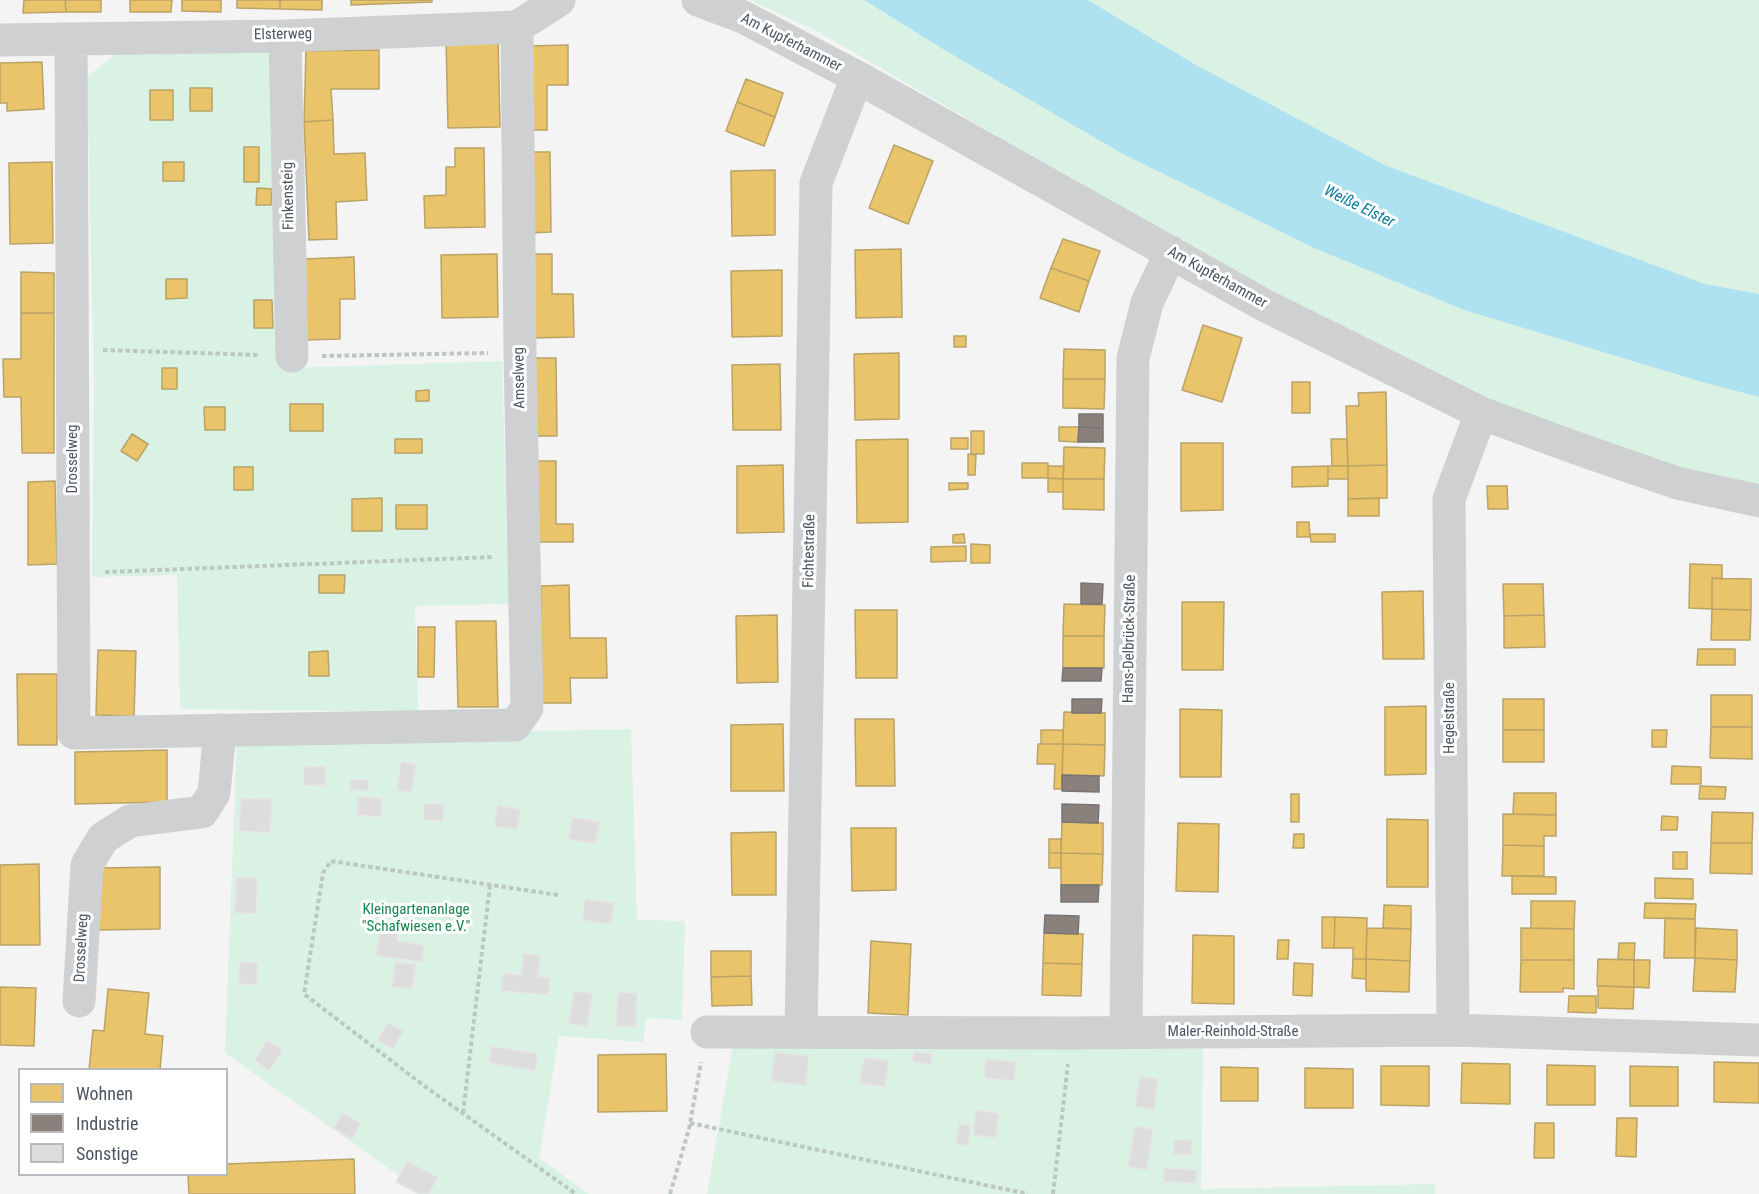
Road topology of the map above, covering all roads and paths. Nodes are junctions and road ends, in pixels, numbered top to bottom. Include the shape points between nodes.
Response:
1 (559, 0) edge
2 (698, 0) edge
3 (517, 27) junction
4 (285, 36) junction
5 (0, 39) edge
6 (70, 39) junction
7 (858, 77) junction
8 (1171, 252) junction
9 (292, 356) dead end
10 (1481, 412) junction
11 (1759, 501) edge
12 (524, 556) junction
13 (74, 573) junction
14 (515, 725) joint
15 (220, 730) junction
16 (490, 885) junction
17 (558, 895) dead end
18 (79, 1001) dead end
19 (1453, 1030) junction
20 (707, 1032) joint
21 (801, 1032) junction
22 (1126, 1032) junction
23 (1071, 1033) junction
24 (1759, 1040) edge
25 (463, 1113) junction
26 (690, 1123) junction
27 (576, 1194) edge
28 (670, 1194) edge
29 (1028, 1194) edge
30 (1053, 1194) edge

1 - 3 street
2 - 7 street, Am Kupferhammer via 742,17
3 - 4 street, Elsterweg
3 - 12 street, Amselweg
4 - 6 street, Elsterweg
4 - 9 street, Finkensteig
5 - 6 street, Elsterweg
6 - 13 street, Drosselweg
7 - 8 street, Am Kupferhammer
7 - 21 street, Fichtestraße via 816,183
8 - 10 street, Am Kupferhammer via 1264,305
8 - 22 street, Hans-Delbrück-Straße via 1147,303 1133,358
10 - 11 street, Am Kupferhammer via 1677,483
10 - 19 street, Hegelstraße via 1449,499
12 - 13 path
12 - 14 street, Amselweg via 527,708
13 - 15 street, Drosselweg via 74,733
14 - 15 street, Drosselweg
15 - 18 street, Drosselweg via 214,793 202,812 130,821 103,838 87,865
16 - 17 path
16 - 25 path
16 - 25 path via 331,861 322,873 304,994
19 - 22 street, Maler-Reinhold-Straße
19 - 24 street, Maler-Reinhold-Straße
20 - 21 street, Maler-Reinhold-Straße
20 - 26 path
21 - 23 street, Maler-Reinhold-Straße
22 - 23 street, Maler-Reinhold-Straße
23 - 30 path
25 - 27 path
26 - 28 path
26 - 29 path

